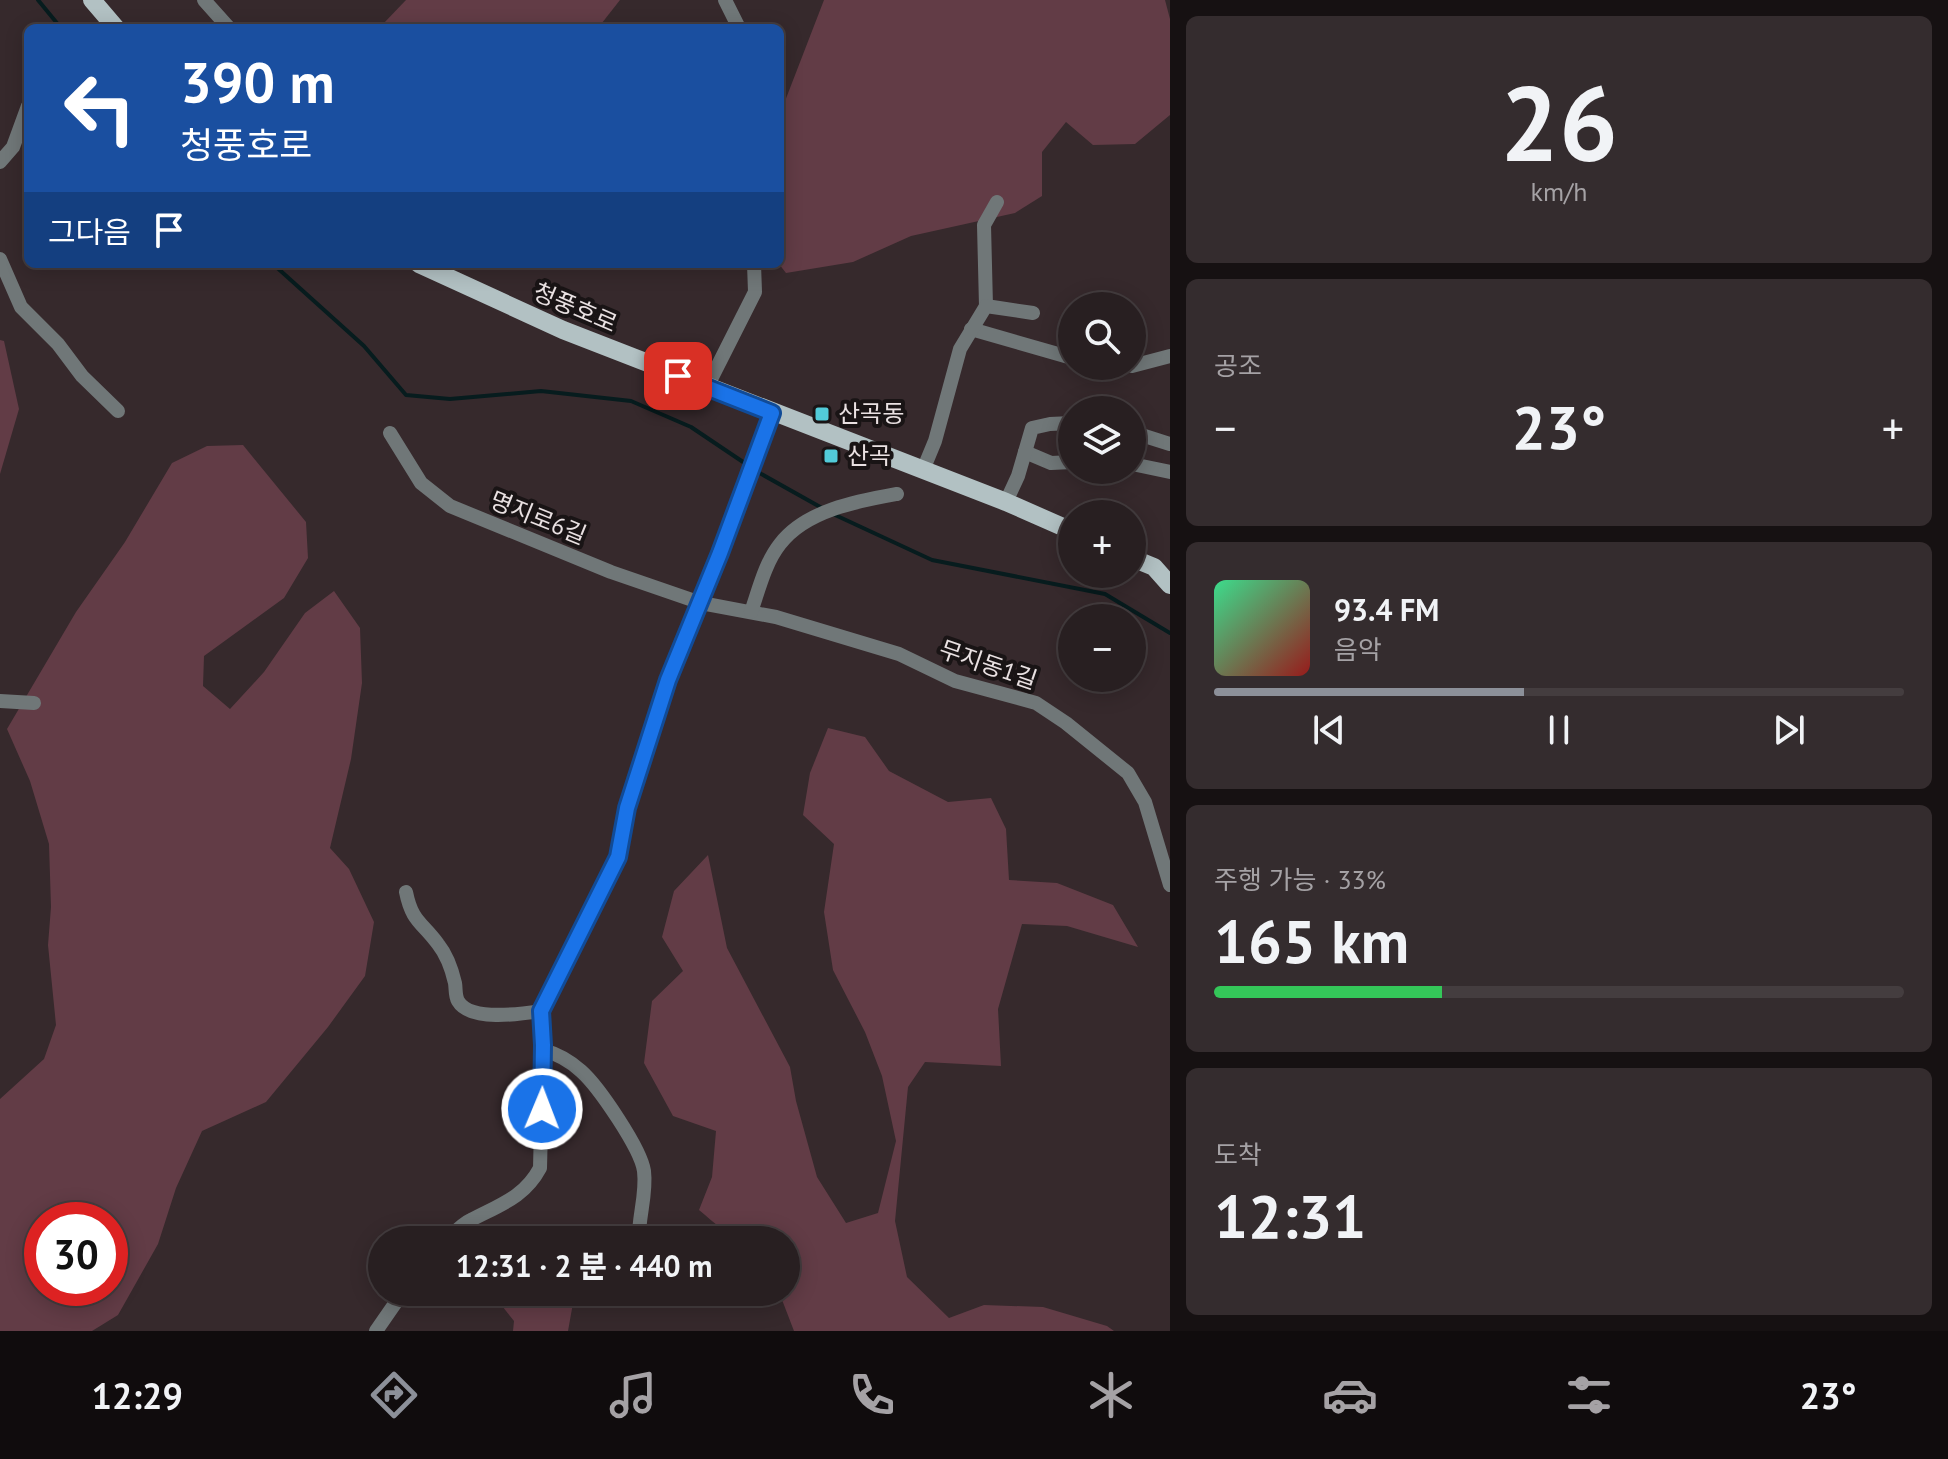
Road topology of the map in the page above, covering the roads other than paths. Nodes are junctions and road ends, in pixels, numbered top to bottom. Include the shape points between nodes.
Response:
1 (92, 0) edge
2 (204, 0) edge
3 (725, 0) edge
4 (113, 24) edge
5 (225, 24) edge
6 (737, 24) edge
7 (24, 117) edge
8 (0, 162) edge
9 (997, 202) dead end
10 (0, 259) edge
11 (427, 268) edge
12 (754, 268) edge
13 (986, 306) junction
14 (1033, 313) dead end
15 (971, 329) junction
16 (1058, 354) edge
17 (1170, 356) edge
18 (1146, 362) edge
19 (707, 387) junction
20 (118, 411) dead end
21 (772, 413) junction
22 (1058, 424) edge
23 (390, 433) dead end
24 (1146, 436) edge
25 (1170, 444) edge
26 (1025, 452) junction
27 (1058, 463) edge
28 (1146, 467) edge
29 (923, 470) junction
30 (1170, 472) edge
31 (897, 494) dead end
32 (1006, 502) junction
33 (1058, 525) edge
34 (1162, 567) edge
35 (1170, 585) edge
36 (701, 603) junction
37 (751, 612) junction
38 (0, 701) edge
39 (34, 703) dead end
40 (1170, 885) edge
41 (406, 892) dead end
42 (541, 1011) junction
43 (543, 1050) junction
44 (462, 1226) edge
45 (640, 1226) edge
46 (393, 1306) edge
47 (376, 1331) edge

1 - 4 main road
2 - 5 street
3 - 6 street
7 - 8 street via 13,147
9 - 13 street via 984,225
10 - 20 street via 21,307
11 - 19 main road, 청풍호로
12 - 19 street via 755,292
13 - 14 street
13 - 15 street
15 - 16 street
15 - 29 street
17 - 18 street
19 - 21 main road, 청풍호로
21 - 29 main road, 청풍호로
21 - 36 street
22 - 26 street via 1032,428
23 - 36 street, 명지로6길 via 421,483 450,506
24 - 25 street
26 - 27 street
26 - 32 street
28 - 30 street
29 - 32 main road, 청풍호로
31 - 37 street via 835,507 792,531 766,570
32 - 33 main road, 청풍호로
34 - 35 main road
36 - 37 street, 무지동1길
36 - 42 street via 668,680 627,808 618,857
37 - 40 street, 무지동1길 via 899,654 955,681 1036,703 1128,773 1145,802
38 - 39 street
41 - 42 street via 415,919 447,960 457,1000 465,1008 497,1015
42 - 43 street
43 - 44 street via 540,1168 534,1180 500,1208
43 - 45 street via 583,1073 636,1149 644,1170
46 - 47 street

